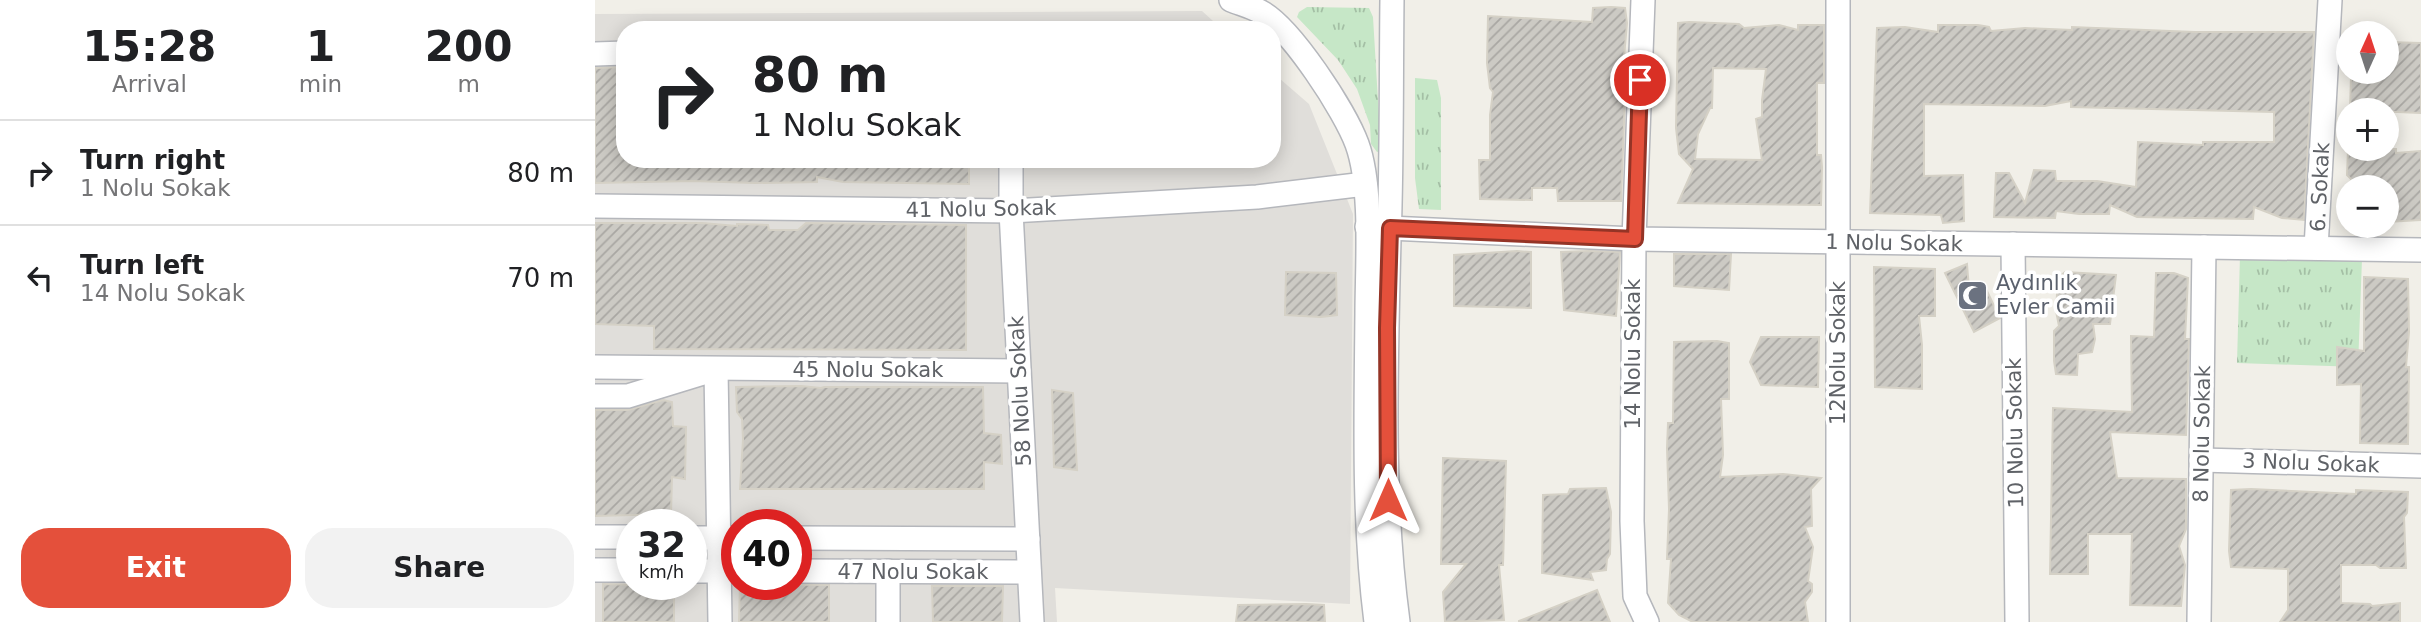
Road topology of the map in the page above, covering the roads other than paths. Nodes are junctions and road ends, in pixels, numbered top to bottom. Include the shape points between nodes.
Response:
1 (1231, 0) edge
2 (1392, 0) edge
3 (1643, 0) edge
4 (1838, 0) edge
5 (2330, 0) edge
6 (1271, 21) edge
7 (1281, 30) edge
8 (616, 53) edge
9 (595, 54) edge
10 (1011, 168) edge
11 (1365, 184) junction
12 (595, 206) edge
13 (1011, 211) junction
14 (1375, 235) junction
15 (1635, 239) junction
16 (1838, 242) junction
17 (2013, 244) junction
18 (2204, 247) junction
19 (2316, 248) junction
20 (2421, 250) edge
21 (595, 367) edge
22 (716, 369) junction
23 (1019, 370) junction
24 (595, 396) edge
25 (2201, 460) junction
26 (2421, 466) edge
27 (726, 509) edge
28 (595, 537) edge
29 (616, 537) edge
30 (812, 538) edge
31 (1028, 539) junction
32 (595, 570) edge
33 (616, 570) edge
34 (812, 571) edge
35 (888, 571) junction
36 (1029, 572) junction
37 (723, 600) edge
38 (720, 622) edge
39 (888, 622) edge
40 (1032, 622) edge
41 (1376, 622) edge
42 (1398, 622) edge
43 (1647, 622) edge
44 (1838, 622) edge
45 (2017, 622) edge
46 (2199, 622) edge

1 - 6 street
2 - 14 street
3 - 15 street, 14 Nolu Sokak
4 - 16 street, 12Nolu Sokak
5 - 19 street, 6. Sokak
7 - 11 street via 1299,48 1334,101 1357,145
8 - 9 street
10 - 13 street, 58 Nolu Sokak
11 - 13 street, 41 Nolu Sokak via 1258,197
11 - 14 street
12 - 13 street, 41 Nolu Sokak
13 - 23 street, 58 Nolu Sokak
14 - 15 street, 1 Nolu Sokak
14 - 41 street via 1366,449 1369,566
14 - 42 street via 1387,328 1390,560
15 - 16 street, 1 Nolu Sokak
15 - 43 street, 14 Nolu Sokak via 1632,521 1635,596
16 - 17 street, 1 Nolu Sokak
16 - 44 street, 12Nolu Sokak
17 - 18 street, 1 Nolu Sokak
17 - 45 street, 10 Nolu Sokak
18 - 19 street, 1 Nolu Sokak
18 - 25 street, 8 Nolu Sokak
19 - 20 street, 1 Nolu Sokak
21 - 22 street, 45 Nolu Sokak
22 - 23 street, 45 Nolu Sokak
22 - 24 street, 45 Nolu Sokak via 628,396
22 - 27 street
23 - 31 street, 58 Nolu Sokak
25 - 26 street, 3 Nolu Sokak
25 - 46 street, 8 Nolu Sokak
28 - 29 street
30 - 31 street, 47 Nolu Sokak
31 - 36 street, 58 Nolu Sokak
32 - 33 street
34 - 35 street, 47 Nolu Sokak
35 - 36 street, 47 Nolu Sokak
35 - 39 street
36 - 40 street, 58 Nolu Sokak
37 - 38 street

